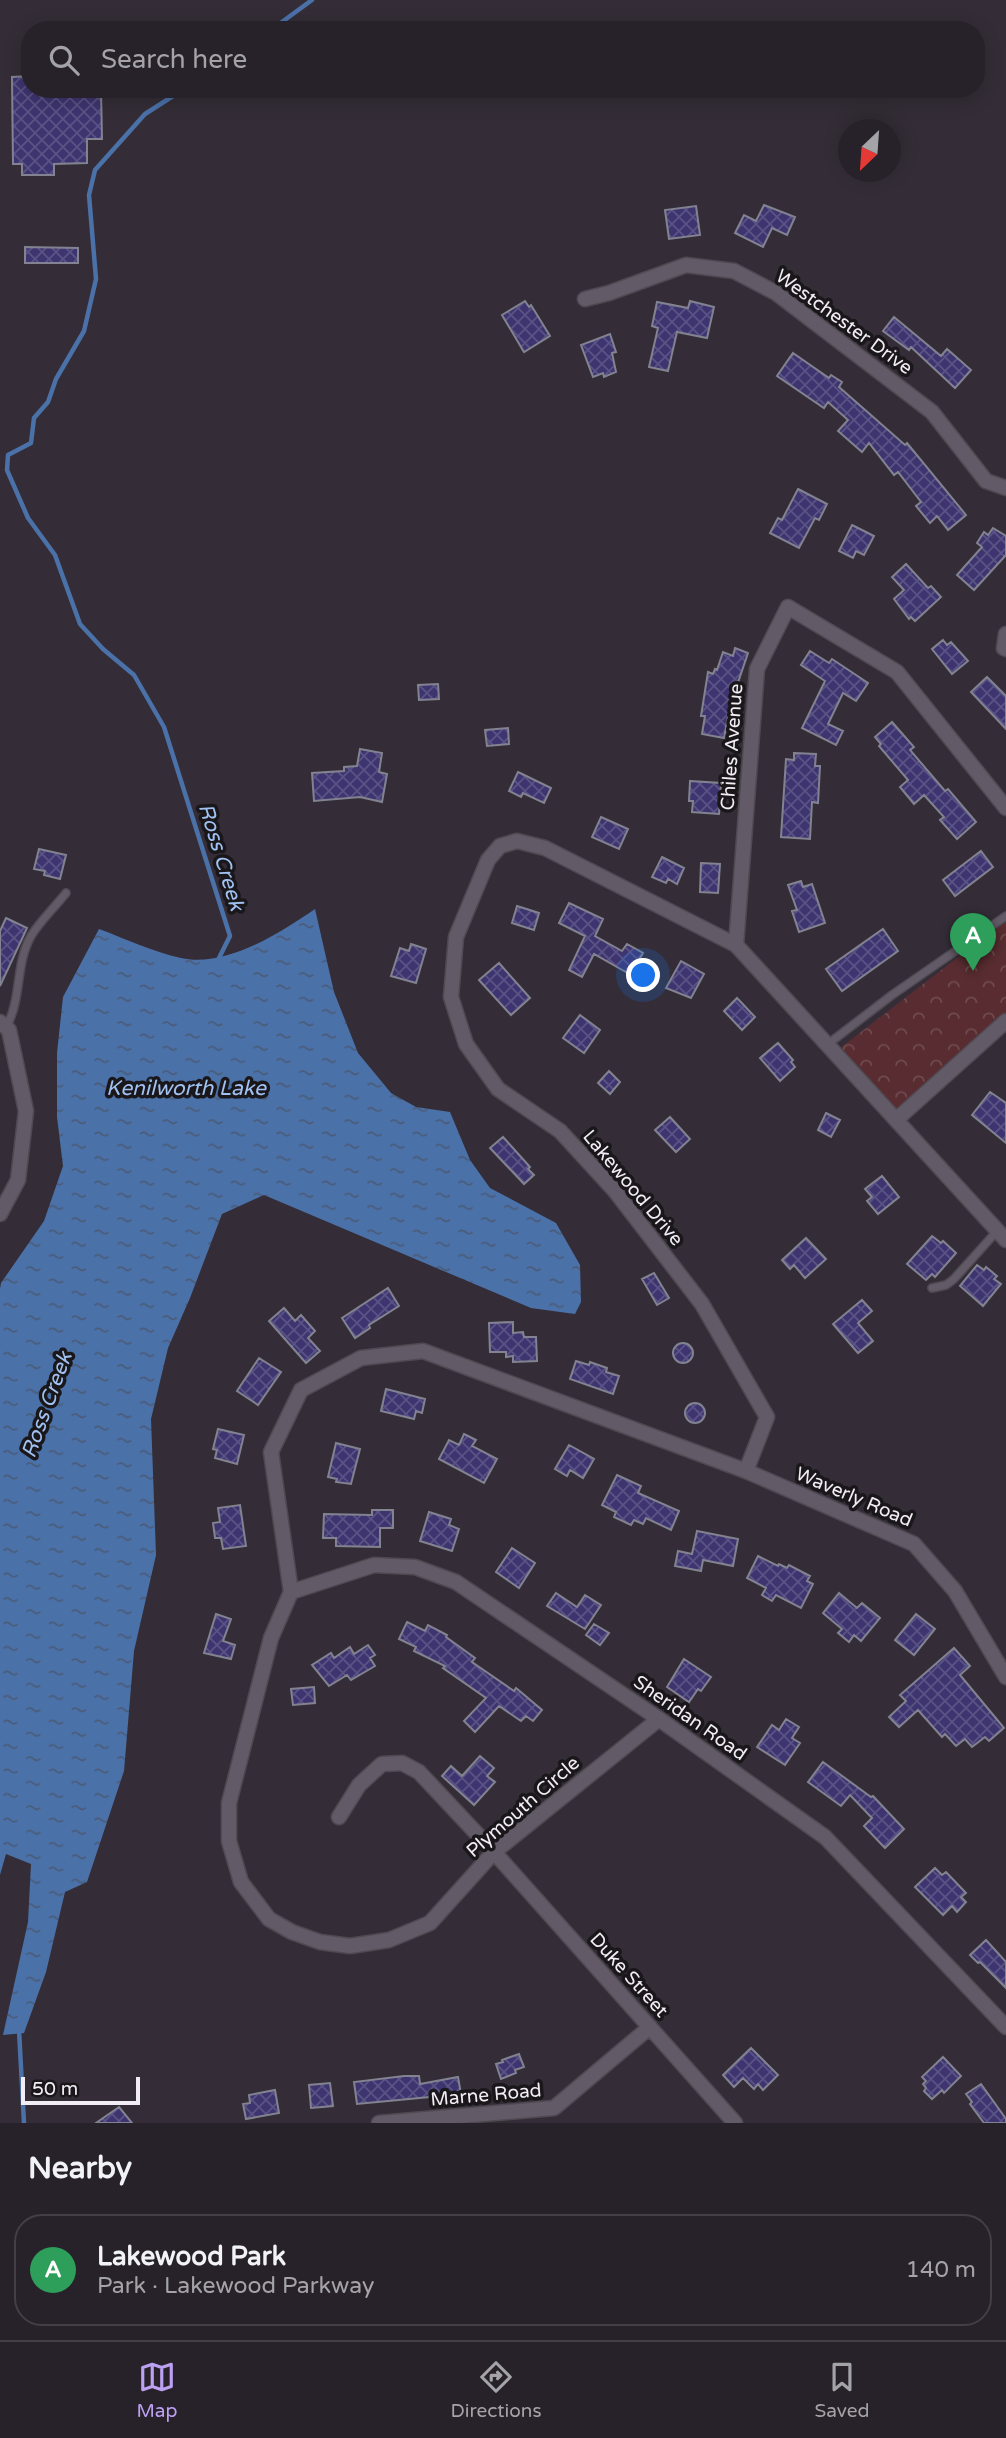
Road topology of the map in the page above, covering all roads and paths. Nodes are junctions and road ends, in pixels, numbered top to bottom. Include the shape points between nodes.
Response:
1 (585, 299) dead end
2 (1006, 488) edge
3 (1006, 634) edge
4 (1006, 649) edge
5 (1006, 808) edge
6 (66, 893) dead end
7 (1006, 916) edge
8 (736, 945) junction
9 (3, 1024) edge
10 (1004, 1029) edge
11 (828, 1044) junction
12 (897, 1119) junction
13 (0, 1214) edge
14 (1002, 1235) edge
15 (932, 1288) dead end
16 (746, 1471) junction
17 (290, 1592) junction
18 (1006, 1677) edge
19 (659, 1719) junction
20 (339, 1816) dead end
21 (494, 1852) junction
22 (650, 2027) junction
23 (1006, 2027) edge
24 (380, 2123) edge
25 (735, 2123) edge

1 - 2 street, Westchester Drive via 686,265 734,271 776,293 932,412 986,481
3 - 4 street
5 - 8 street, Chiles Avenue via 897,672 788,607 757,669
6 - 9 lane via 31,936 19,972 14,1010
7 - 11 lane
8 - 11 street, Lakewood Drive
8 - 16 street, Lakewood Drive via 545,848 517,841 500,846 488,860 456,937 451,997 466,1044 499,1089 560,1131 615,1191 702,1304 767,1418
9 - 13 street via 9,1030 26,1111 19,1180
10 - 12 street
11 - 12 street, Lakewood Drive
12 - 14 street, Lakewood Drive
14 - 15 lane via 954,1279
16 - 17 street via 423,1351 360,1358 301,1390 271,1452
16 - 18 street, Waverly Road via 914,1544 955,1591
17 - 19 street, Sheridan Road via 374,1565 415,1567 456,1582
17 - 21 street, Plymouth Circle via 271,1638 229,1803 229,1841 241,1882 269,1919 320,1942 350,1945 389,1940 430,1923
19 - 21 street, Plymouth Circle
19 - 23 street, Sheridan Road via 825,1837
20 - 21 street, Duke Street via 359,1785 382,1764 402,1763 419,1772
21 - 22 street, Duke Street
22 - 24 street, Marne Road via 554,2108
22 - 25 street, Duke Street

